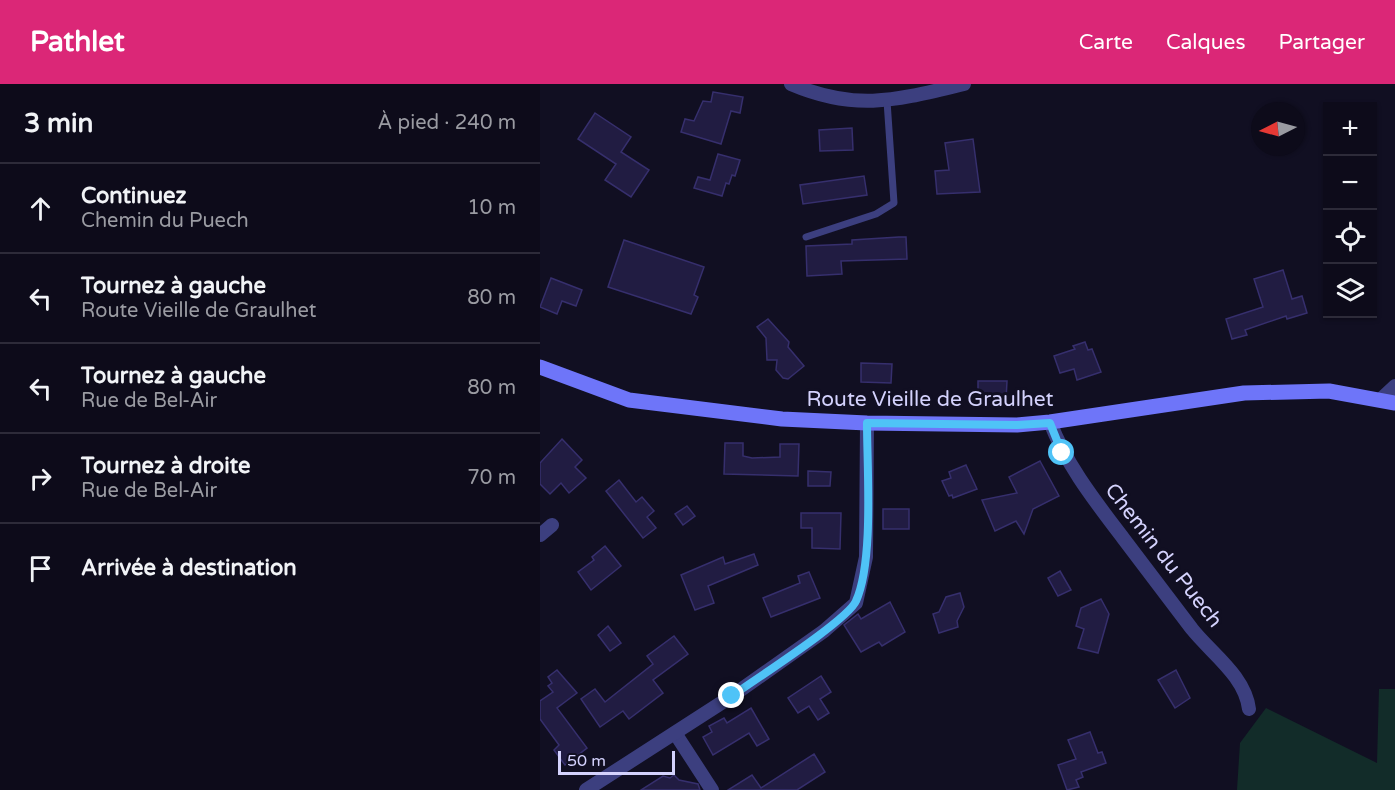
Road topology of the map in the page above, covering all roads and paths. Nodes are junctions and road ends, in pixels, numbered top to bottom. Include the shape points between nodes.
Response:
1 (791, 84) edge
2 (964, 84) edge
3 (887, 100) junction
4 (806, 237) dead end
5 (540, 367) edge
6 (1395, 386) edge
7 (1388, 401) edge
8 (867, 423) junction
9 (1050, 423) junction
10 (552, 525) dead end
11 (540, 535) edge
12 (1249, 709) dead end
13 (675, 733) junction
14 (586, 790) edge
15 (712, 790) edge

1 - 3 street via 849,100
2 - 3 street
3 - 4 lane via 894,203 876,214
5 - 8 main road, Route Vieille de Graulhet via 629,400 782,419
6 - 7 street
7 - 9 main road, Route Vieille de Graulhet via 1329,391 1244,393
8 - 9 main road, Route Vieille de Graulhet
8 - 13 street via 866,557 856,603 824,631
9 - 12 street, Chemin du Puech via 1062,453 1087,490 1194,631 1236,678 1247,694
10 - 11 street
13 - 14 street
13 - 15 street

